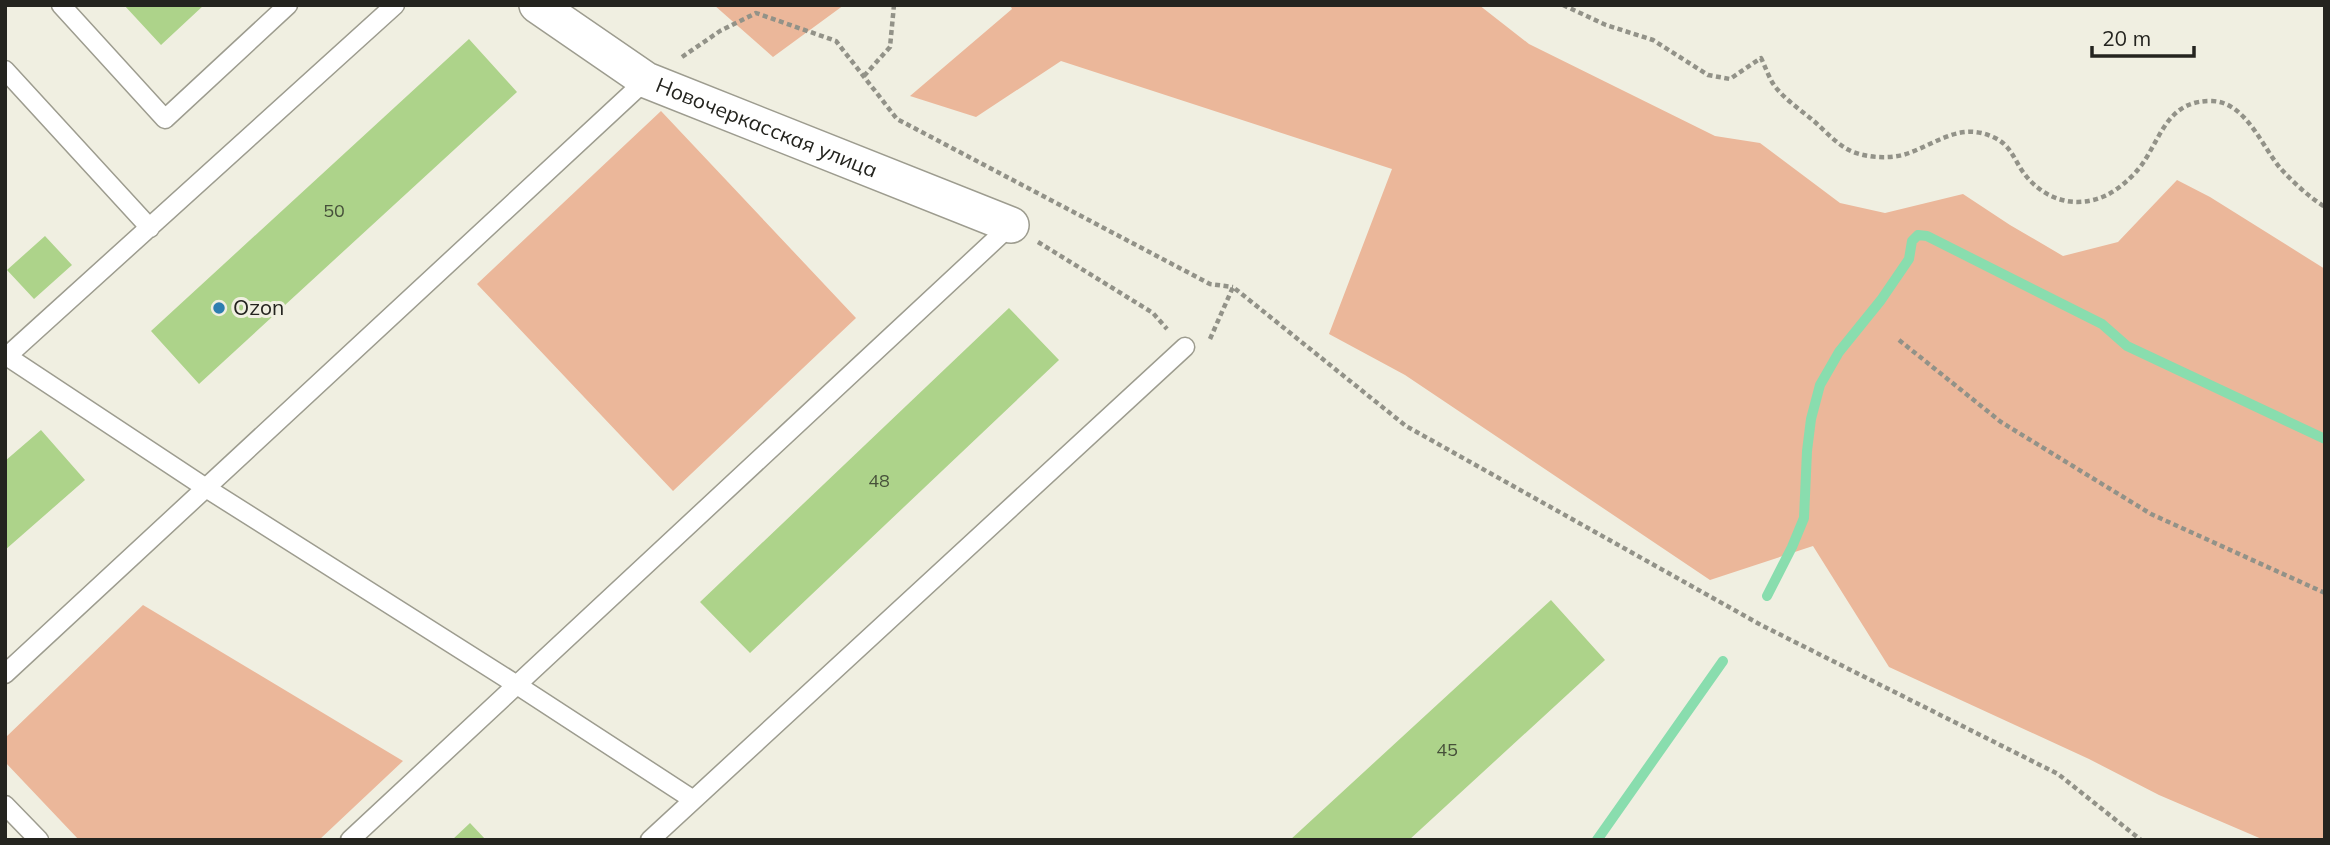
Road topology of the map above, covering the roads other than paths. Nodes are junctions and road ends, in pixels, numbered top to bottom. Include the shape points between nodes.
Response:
1 (61, 5) edge
2 (288, 5) edge
3 (395, 5) edge
4 (537, 5) edge
5 (5, 71) edge
6 (646, 80) junction
7 (1011, 225) joint
8 (150, 228) junction
9 (1185, 347) road end
10 (6, 357) edge
11 (206, 488) junction
12 (5, 674) edge
13 (517, 685) junction
14 (692, 799) junction
15 (5, 805) edge
16 (39, 840) edge
17 (350, 840) edge
18 (650, 840) edge

1 - 2 lane via 165,119
3 - 8 lane
4 - 6 street, Новочеркасская улица
5 - 8 lane
6 - 7 street, Новочеркасская улица
6 - 11 lane
7 - 13 lane
8 - 10 lane
9 - 14 lane
10 - 11 lane
11 - 12 lane
11 - 13 lane
13 - 14 lane
13 - 17 lane
14 - 18 lane
15 - 16 lane

